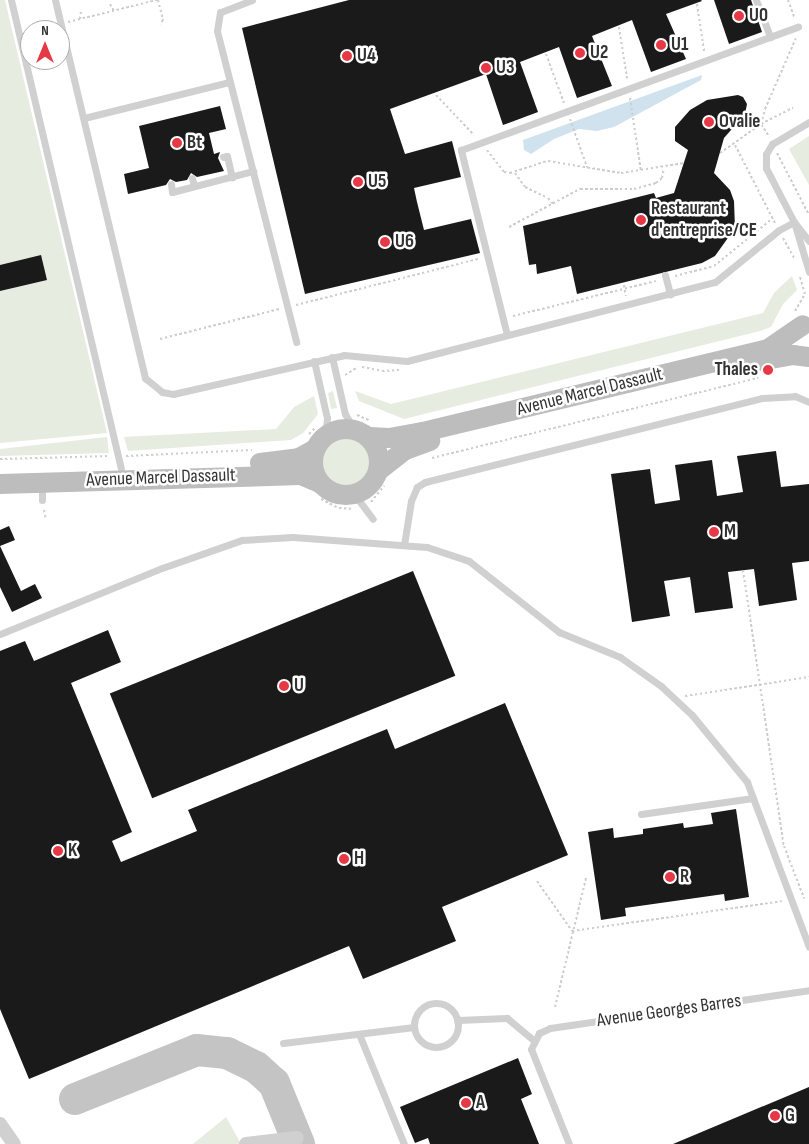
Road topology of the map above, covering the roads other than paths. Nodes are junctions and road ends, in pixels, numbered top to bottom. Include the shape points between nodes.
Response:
1 (10, 0) edge
2 (55, 0) edge
3 (252, 0) edge
4 (756, 0) edge
5 (798, 27) road end
6 (770, 36) junction
7 (230, 82) junction
8 (84, 118) junction
9 (809, 122) edge
10 (223, 157) dead end
11 (253, 171) junction
12 (232, 177) junction
13 (171, 184) dead end
14 (794, 222) junction
15 (809, 242) edge
16 (809, 272) edge
17 (666, 277) road end
18 (670, 294) junction
19 (802, 317) edge
20 (507, 335) junction
21 (296, 342) dead end
22 (809, 356) edge
23 (332, 357) junction
24 (314, 361) junction
25 (809, 402) edge
26 (355, 426) junction
27 (314, 442) junction
28 (120, 462) junction
29 (0, 473) edge
30 (384, 478) junction
31 (320, 483) junction
32 (0, 484) edge
33 (354, 494) junction
34 (374, 520) dead end
35 (404, 545) junction
36 (0, 634) edge
37 (753, 798) junction
38 (641, 814) dead end
39 (809, 929) edge
40 (805, 939) junction
41 (809, 947) edge
42 (809, 990) edge
43 (457, 1020) junction
44 (414, 1027) junction
45 (359, 1034) junction
46 (533, 1040) junction
47 (283, 1043) dead end
48 (0, 1124) edge
49 (297, 1138) dead end
50 (14, 1144) edge
51 (246, 1144) edge
52 (404, 1144) edge
53 (569, 1144) edge

1 - 28 lane
2 - 8 lane
3 - 7 lane via 220,12 216,20
4 - 6 lane
5 - 6 lane
6 - 20 lane via 461,150
7 - 8 lane
7 - 11 lane
8 - 24 lane via 145,378 153,388 173,394
9 - 14 lane via 772,144 766,154 766,168
10 - 12 lane via 227,156
11 - 12 lane
11 - 21 lane
12 - 13 lane via 193,182 172,192
14 - 15 lane
14 - 16 lane
14 - 18 lane via 778,230 714,282
17 - 18 lane
18 - 20 lane
19 - 22 main road via 802,336
19 - 26 main road, Avenue Marcel Dassault via 768,348 389,438
20 - 23 lane via 407,362 360,355
22 - 30 main road, Avenue Marcel Dassault via 792,354 768,359 419,444 405,450
23 - 24 lane
23 - 26 lane
24 - 27 lane via 327,416
25 - 35 lane via 795,396 762,398 425,482 417,487 411,501
26 - 27 main road
26 - 30 main road via 378,453
27 - 28 main road, Avenue Marcel Dassault via 281,462
27 - 31 main road via 313,467
28 - 29 main road, Avenue Marcel Dassault
30 - 33 main road
31 - 32 main road, Avenue Marcel Dassault via 301,474 42,491
31 - 33 main road via 335,494
33 - 34 lane
35 - 36 lane via 293,537 242,540 162,568
35 - 37 lane via 427,547 469,561 559,632 620,657 676,700 747,782
37 - 38 lane
37 - 40 lane
39 - 40 lane
40 - 41 lane
42 - 46 lane, Avenue Georges Barres via 550,1028
43 - 44 lane via 450,1009 430,1004 418,1013
43 - 44 lane via 452,1040 441,1047 420,1041
43 - 46 lane via 507,1018
44 - 45 lane
45 - 47 lane
45 - 52 lane
46 - 53 lane via 531,1049
48 - 50 street
49 - 51 street

